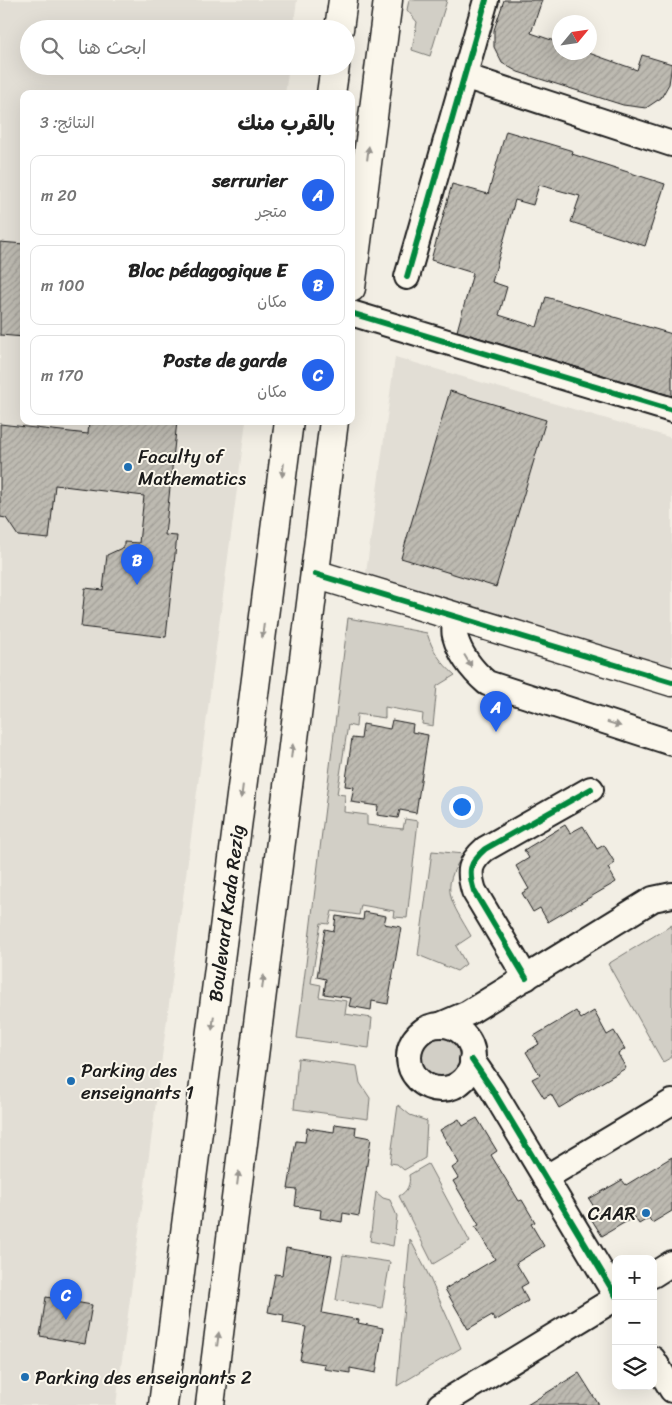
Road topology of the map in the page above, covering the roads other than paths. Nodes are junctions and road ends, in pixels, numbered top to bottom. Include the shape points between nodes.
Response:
1 (343, 0) edge
2 (388, 0) edge
3 (486, 0) edge
4 (340, 20) edge
5 (334, 75) edge
6 (464, 76) junction
7 (332, 90) edge
8 (672, 144) edge
9 (355, 257) edge
10 (406, 277) dead end
11 (355, 314) edge
12 (672, 410) edge
13 (288, 425) edge
14 (334, 425) edge
15 (315, 574) junction
16 (456, 616) junction
17 (672, 682) edge
18 (672, 743) edge
19 (591, 789) dead end
20 (672, 896) edge
21 (526, 978) junction
22 (476, 1008) junction
23 (440, 1025) junction
24 (467, 1060) junction
25 (672, 1102) edge
26 (545, 1178) junction
27 (672, 1264) edge
28 (657, 1273) edge
29 (612, 1290) edge
30 (612, 1299) edge
31 (657, 1366) edge
32 (672, 1390) edge
33 (164, 1405) edge
34 (210, 1405) edge
35 (440, 1405) edge

1 - 4 main road
9 -> 2 main road
3 - 6 street
5 - 7 main road
6 - 8 street
6 - 10 street
11 - 12 street
13 -> 33 main road, Boulevard Kada Rezig
14 - 15 main road
15 - 16 main road
34 -> 15 main road
16 - 17 main road
16 -> 18 street via 454,635 474,672 487,683
19 - 21 street via 485,849 472,866 470,876 474,890
20 - 21 street via 653,899
21 - 22 street
22 - 23 street
22 - 24 street via 467,1025
23 - 24 street via 455,1028
23 - 24 street via 425,1029 414,1040 409,1054 412,1069 420,1081 434,1088 450,1088
24 - 26 street via 492,1089
25 - 26 street
26 - 29 street
27 - 28 street
30 - 35 street
31 - 32 street

